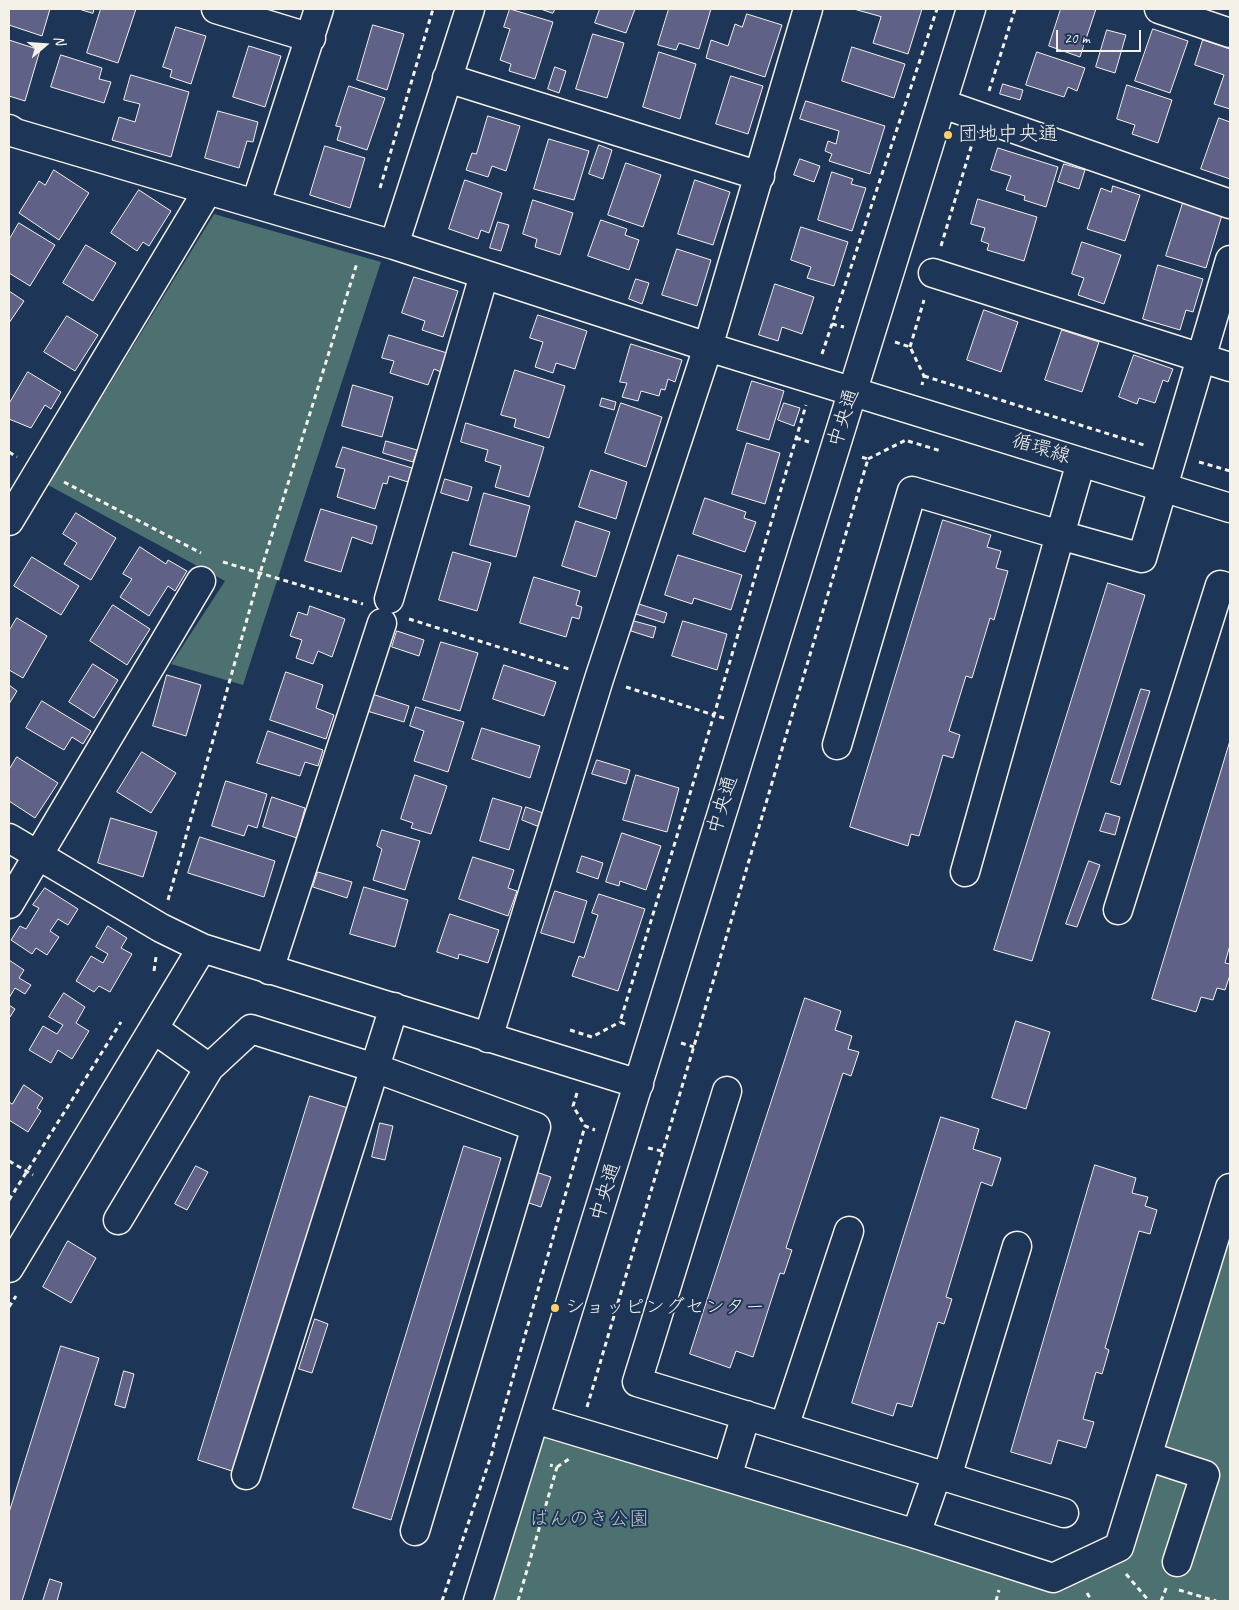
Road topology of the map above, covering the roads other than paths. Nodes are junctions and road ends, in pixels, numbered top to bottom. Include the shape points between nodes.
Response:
1 (216, 9) edge
2 (319, 9) edge
3 (470, 9) edge
4 (808, 9) edge
5 (971, 9) edge
6 (1159, 9) edge
7 (1230, 33) edge
8 (311, 38) junction
9 (447, 78) junction
10 (943, 104) junction
11 (11, 135) edge
12 (760, 176) junction
13 (208, 190) junction
14 (256, 203) junction
15 (1230, 204) edge
16 (394, 245) junction
17 (1230, 260) edge
18 (932, 273) road end
19 (484, 275) junction
20 (708, 347) junction
21 (1200, 358) junction
22 (1230, 368) edge
23 (853, 390) junction
24 (1082, 462) junction
25 (1162, 487) junction
26 (1230, 508) edge
27 (9, 521) edge
28 (1060, 535) junction
29 (207, 565) road end
30 (1230, 588) edge
31 (837, 745) dead end
32 (9, 838) edge
33 (37, 856) junction
34 (965, 872) dead end
35 (9, 904) edge
36 (1118, 910) dead end
37 (202, 948) junction
38 (269, 970) junction
39 (394, 1007) junction
40 (154, 1029) junction
41 (488, 1038) junction
42 (209, 1068) junction
43 (375, 1068) junction
44 (639, 1084) junction
45 (727, 1091) dead end
46 (1230, 1188) edge
47 (118, 1220) dead end
48 (849, 1230) dead end
49 (1018, 1246) dead end
50 (14, 1279) edge
51 (746, 1415) junction
52 (535, 1419) junction
53 (784, 1427) junction
54 (1147, 1456) junction
55 (246, 1475) dead end
56 (942, 1475) junction
57 (727, 1477) junction
58 (1064, 1513) dead end
59 (415, 1531) dead end
60 (916, 1534) junction
61 (1177, 1562) dead end
62 (478, 1601) edge

1 - 8 street
2 - 8 street
3 - 9 street
4 - 12 street
5 - 10 street, 中央通
6 - 7 street
8 - 14 street
9 - 12 street
9 - 16 street
10 - 15 street
10 - 23 street, 中央通
11 - 13 street, 循環線
12 - 20 street
13 - 14 street, 循環線
13 - 27 street
14 - 16 street, 循環線
16 - 19 street, 循環線
17 - 21 street
18 - 21 street
19 - 20 street, 循環線
19 - 38 street via 386,611
20 - 23 street, 循環線
20 - 41 street via 599,679
21 - 22 street
21 - 25 street
23 - 24 street, 循環線
23 - 44 street, 中央通
24 - 25 street, 循環線
24 - 28 street
25 - 26 street, 循環線
25 - 28 street via 1142,558
28 - 31 street via 912,491
28 - 34 street
29 - 33 street
30 - 36 street via 1220,585
32 - 33 street
33 - 35 street
33 - 37 street
37 - 38 street
37 - 40 street
38 - 39 street
39 - 41 street
39 - 43 street
40 - 42 street
40 - 50 street
41 - 44 street
42 - 43 street via 251,1029
42 - 47 street
43 - 55 street
43 - 59 street via 536,1127
44 - 52 street, 中央通
45 - 51 street via 636,1382
46 - 54 street
48 - 53 street
49 - 56 street
51 - 53 street
51 - 57 street
52 - 57 street
52 - 62 street, 中央通
53 - 56 street
54 - 60 street via 1119,1547 1053,1578
54 - 61 street via 1204,1475
56 - 58 street
56 - 60 street
57 - 60 street

